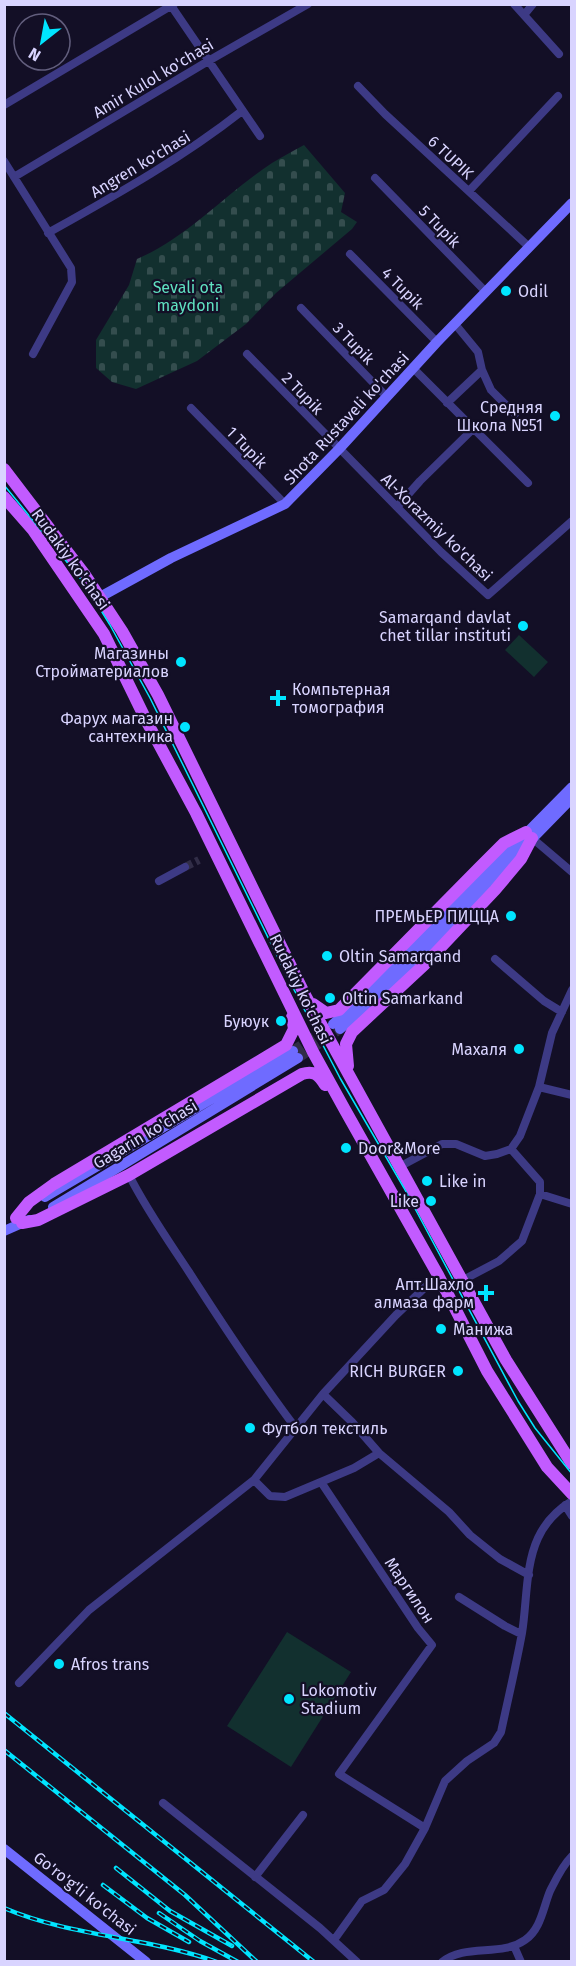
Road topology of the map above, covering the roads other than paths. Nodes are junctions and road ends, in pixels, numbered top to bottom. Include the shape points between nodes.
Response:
1 (308, 4) edge
2 (514, 4) edge
3 (532, 4) edge
4 (172, 5) edge
5 (524, 15) junction
6 (559, 54) dead end
7 (210, 60) junction
8 (358, 86) dead end
9 (558, 96) dead end
10 (4, 105) edge
11 (242, 111) junction
12 (260, 136) dead end
13 (4, 161) edge
14 (14, 177) junction
15 (375, 178) dead end
16 (469, 191) junction
17 (570, 208) edge
18 (48, 233) junction
19 (528, 246) junction
20 (350, 254) dead end
21 (486, 292) junction
22 (302, 308) dead end
23 (455, 324) junction
24 (437, 342) junction
25 (33, 354) dead end
26 (247, 354) dead end
27 (413, 368) junction
28 (482, 370) junction
29 (387, 397) junction
30 (447, 402) junction
31 (191, 408) dead end
32 (515, 414) dead end
33 (474, 428) junction
34 (339, 449) junction
35 (4, 469) edge
36 (528, 483) dead end
37 (4, 497) edge
38 (285, 504) junction
39 (397, 507) junction
40 (572, 521) edge
41 (100, 597) junction
42 (572, 787) edge
43 (572, 798) edge
44 (529, 835) junction
45 (185, 867) tunnel mouth
46 (572, 872) edge
47 (250, 880) junction
48 (159, 881) dead end
49 (233, 889) junction
50 (495, 959) dead end
51 (572, 990) edge
52 (305, 995) junction
53 (288, 1001) junction
54 (562, 1012) junction
55 (337, 1027) tunnel mouth
56 (295, 1054) tunnel mouth
57 (352, 1082) junction
58 (540, 1086) junction
59 (572, 1095) edge
60 (343, 1107) junction
61 (380, 1132) junction
62 (362, 1140) junction
63 (511, 1149) junction
64 (399, 1167) junction
65 (129, 1175) junction
66 (540, 1194) junction
67 (572, 1204) edge
68 (19, 1221) junction
69 (4, 1229) edge
70 (438, 1275) junction
71 (463, 1280) junction
72 (323, 1394) junction
73 (295, 1427) junction
74 (379, 1453) junction
75 (571, 1461) edge
76 (254, 1480) junction
77 (321, 1482) junction
78 (569, 1500) edge
79 (572, 1516) edge
80 (529, 1575) junction
81 (459, 1597) dead end
82 (521, 1634) junction
83 (19, 1683) dead end
84 (163, 1803) dead end
85 (303, 1815) dead end
86 (425, 1828) junction
87 (4, 1849) edge
88 (572, 1856) edge
89 (255, 1877) junction
90 (334, 1941) junction
91 (514, 1946) junction
92 (146, 1962) edge
93 (357, 1962) edge
94 (442, 1962) edge
95 (521, 1962) edge

1 - 7 street, Amir Kulol ko'chasi
2 - 5 street
3 - 5 street
4 - 7 street
4 - 10 street
5 - 6 street
7 - 11 street
7 - 14 street, Amir Kulol ko'chasi
8 - 16 street, 6 TUPIK
9 - 16 street
11 - 12 street
11 - 18 street, Angren ko'chasi via 205,141
13 - 14 street
14 - 18 street
15 - 21 street, 5 Tupik
16 - 19 street, 6 TUPIK
17 - 19 main road, Shota Rustaveli ko'chasi
18 - 25 street via 71,268 72,282
19 - 21 main road, Shota Rustaveli ko'chasi
20 - 24 street, 4 Tupik
21 - 23 main road, Shota Rustaveli ko'chasi
22 - 29 street, 3 Tupik
23 - 24 main road, Shota Rustaveli ko'chasi
23 - 28 street via 478,352
24 - 27 main road, Shota Rustaveli ko'chasi
26 - 34 street, 2 Tupik
27 - 29 main road, Shota Rustaveli ko'chasi
27 - 30 street
28 - 30 street
28 - 32 street via 496,396
29 - 34 main road, Shota Rustaveli ko'chasi
30 - 33 street
31 - 38 street, 1 Tupik
33 - 36 street
33 - 39 street
34 - 38 main road, Shota Rustaveli ko'chasi
34 - 39 street, Al-Xorazmiy ko'chasi
35 - 41 main road, Rudakiy ko'chasi
37 - 49 main road, Rudakiy ko'chasi via 33,530 104,634
38 - 41 main road, Shota Rustaveli ko'chasi
39 - 40 street, Al-Xorazmiy ko'chasi via 488,595
41 - 47 main road, Rudakiy ko'chasi via 158,695
42 - 44 main road
43 - 44 main road
44 - 46 street
44 - 52 main road via 504,843 339,1010 322,1012
44 - 55 main road via 381,994
44 - 57 main road via 521,859 495,890 349,1036 345,1049
45 - 48 street
47 - 49 main road
47 - 52 main road, Rudakiy ko'chasi
49 - 53 main road, Rudakiy ko'chasi
50 - 54 street
51 - 54 street
52 - 57 main road, Rudakiy ko'chasi
53 - 60 main road, Rudakiy ko'chasi
53 - 68 main road via 294,1029 286,1045 54,1184 29,1202
54 - 58 street via 552,1033
56 - 68 main road, Gagarin ko'chasi via 40,1200
57 - 61 main road, Rudakiy ko'chasi
58 - 59 street
58 - 63 street
60 - 62 main road, Rudakiy ko'chasi
60 - 65 main road via 318,1075 307,1073
61 - 62 main road
61 - 64 main road, Rudakiy ko'chasi
62 - 70 main road, Rudakiy ko'chasi
63 - 64 street via 485,1156 456,1144 442,1144
63 - 66 street via 540,1182
64 - 71 main road, Rudakiy ko'chasi
65 - 68 main road via 38,1220
65 - 73 street via 209,1304
66 - 67 street
66 - 71 street via 522,1241 499,1261
68 - 69 main road, Gagarin ko'chasi
70 - 72 street
70 - 78 main road, Rudakiy ko'chasi via 487,1371
71 - 75 main road, Rudakiy ko'chasi via 506,1360
72 - 73 street
72 - 74 street
73 - 76 street
74 - 77 street
74 - 80 street via 449,1512 470,1535 500,1559
76 - 77 street via 270,1496 285,1497
76 - 83 street via 89,1610
77 - 86 street, Маргилон via 432,1645 339,1774
78 - 79 street
78 - 80 street via 538,1539
80 - 82 street
81 - 82 street
82 - 86 street via 501,1732 494,1743 445,1781
84 - 89 street
85 - 89 street
86 - 90 street via 405,1864 384,1890 362,1901
87 - 92 main road, Go'ro'g'li ko'chasi
88 - 91 street via 551,1891 538,1926
89 - 90 street
90 - 93 street
91 - 94 street via 451,1954
91 - 95 street

